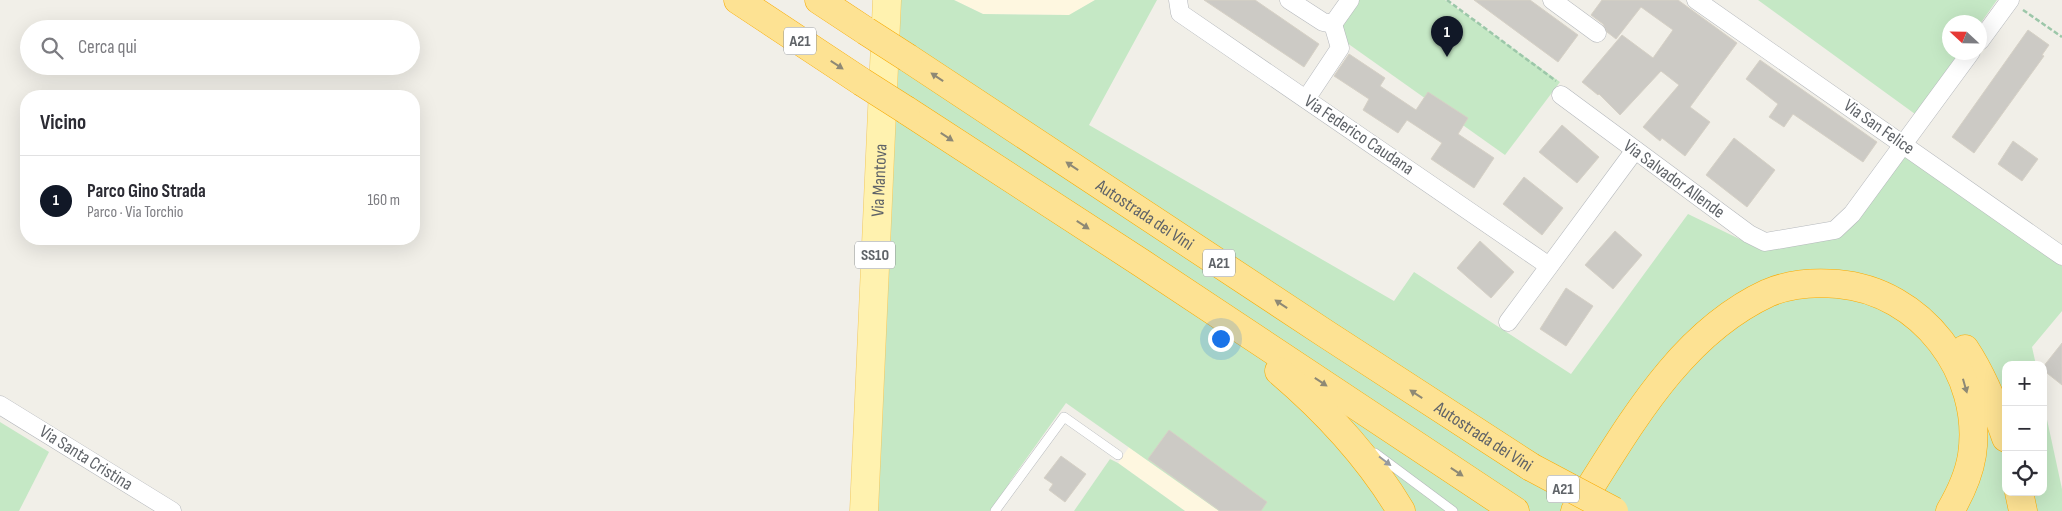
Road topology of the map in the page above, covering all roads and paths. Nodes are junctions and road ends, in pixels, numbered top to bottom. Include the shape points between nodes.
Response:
1 (738, 0) edge
2 (818, 0) edge
3 (886, 0) edge
4 (1178, 0) edge
5 (1289, 0) edge
6 (1350, 0) edge
7 (1447, 0) edge
8 (1552, 0) edge
9 (1696, 0) edge
10 (2010, 0) edge
11 (1333, 24) junction
12 (1987, 31) edge
13 (1597, 33) dead end
14 (2062, 37) edge
15 (1965, 60) edge
16 (1561, 95) joint
17 (1306, 98) junction
18 (1904, 144) junction
19 (1635, 150) junction
20 (2062, 256) edge
21 (1143, 264) junction
22 (1549, 266) junction
23 (1508, 322) dead end
24 (0, 405) edge
25 (1333, 421) junction
26 (2002, 426) edge
27 (1118, 455) dead end
28 (1531, 467) junction
29 (2020, 496) edge
30 (172, 511) edge
31 (864, 511) edge
32 (995, 511) edge
33 (1401, 511) edge
34 (1453, 511) edge
35 (1515, 511) edge
36 (1560, 511) edge
37 (1576, 511) edge
38 (1596, 511) edge
39 (1614, 511) edge
40 (1950, 511) edge
41 (2023, 511) edge

1 -> 21 highway, A21, bridge
28 -> 2 highway, Autostrada dei Vini / A21, bridge
3 - 31 main road, Via Mantova / SS10
4 - 17 street, Via Federico Caudana via 1180,13
5 - 11 street via 1323,22
6 - 11 street
7 - 16 path via 1557,82
8 - 13 street
9 - 18 street, Via San Felice
10 - 12 street
10 - 14 path
11 - 17 street via 1340,48
15 - 18 street, Via Salvador Allende
16 - 19 street, Via Salvador Allende
17 - 22 street, Via Federico Caudana
18 - 19 street, Via Salvador Allende via 1852,214 1835,230 1765,242 1748,234
18 - 20 street, Via San Felice
19 - 22 street
21 - 25 highway via 1204,319 1303,391
21 -> 35 highway, A21
22 - 23 street
24 - 30 street, Via Santa Cristina
25 - 33 highway via 1362,452
25 -> 34 lane
26 - 36 highway via 1977,367 1956,336 1927,306 1881,280 1855,272 1800,271 1770,278 1744,290 1698,322 1639,390
27 - 32 lane via 1064,417
28 - 38 highway, Autostrada dei Vini / A21, bridge
28 - 39 highway, bridge
29 - 41 highway
37 -> 40 highway via 1648,402 1714,325 1770,292 1800,284 1825,283 1853,285 1893,300 1911,311 1946,348 1962,375 1973,426 1972,455

